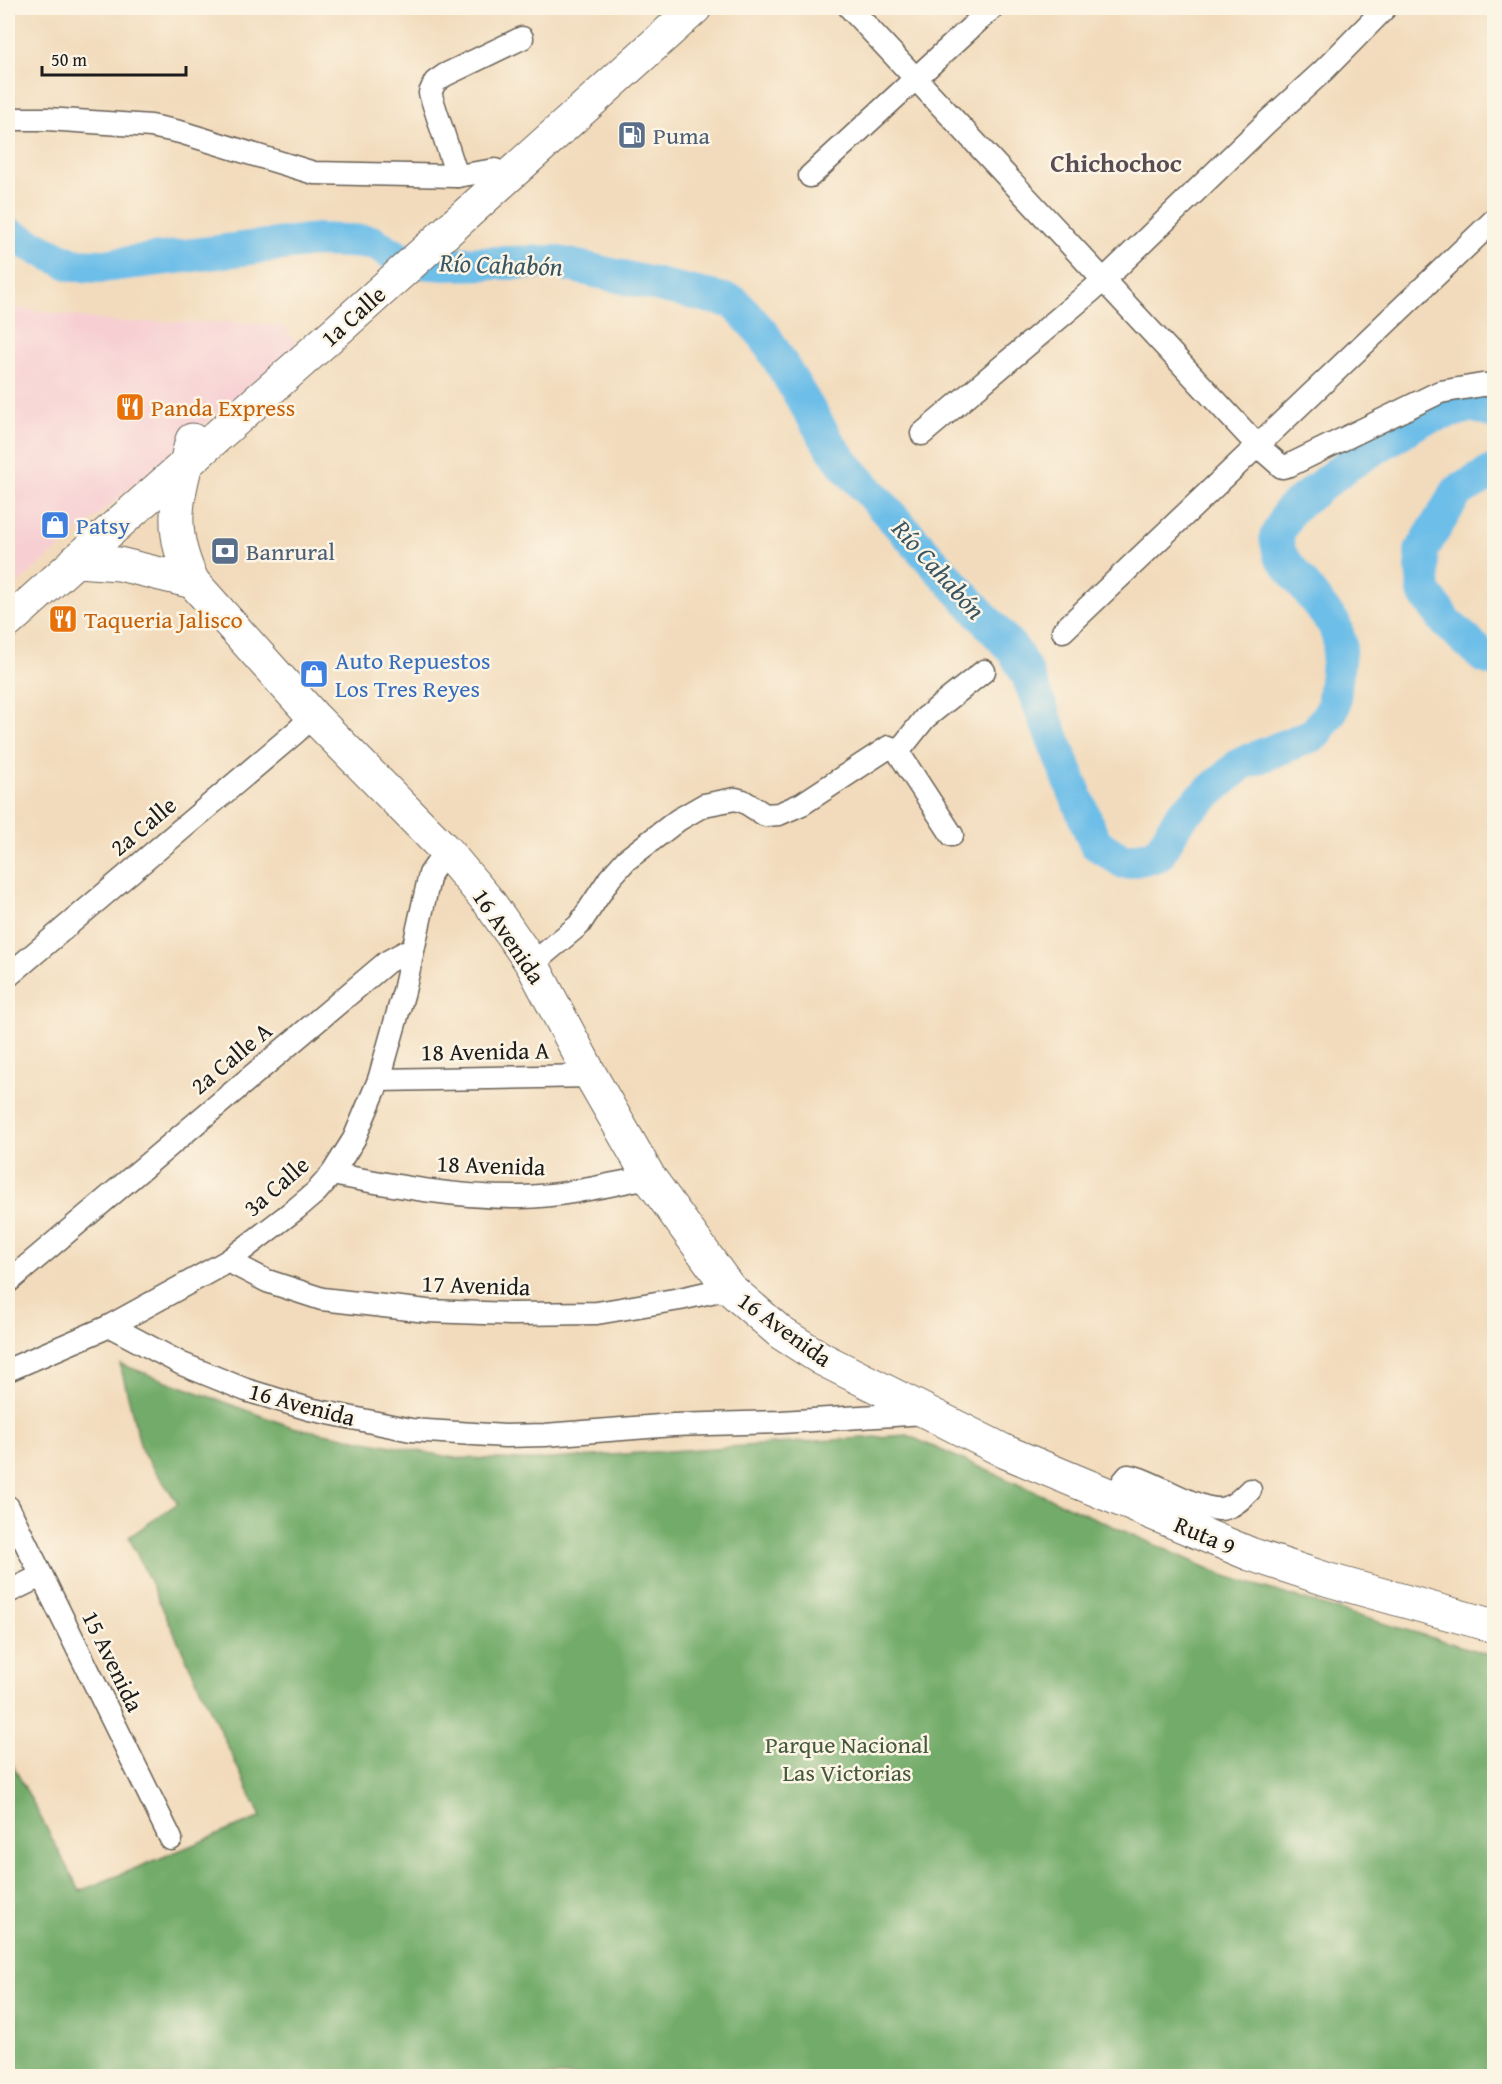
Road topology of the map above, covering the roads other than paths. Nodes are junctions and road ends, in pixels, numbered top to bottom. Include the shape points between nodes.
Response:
1 (674, 8) edge
2 (695, 8) edge
3 (850, 8) edge
4 (992, 8) edge
5 (1385, 8) edge
6 (522, 38) dead end
7 (916, 79) junction
8 (8, 119) edge
9 (495, 170) junction
10 (457, 176) junction
11 (810, 176) dead end
12 (457, 213) junction
13 (1494, 220) edge
14 (1104, 280) junction
15 (1494, 385) edge
16 (922, 434) dead end
17 (1257, 445) junction
18 (185, 452) junction
19 (71, 556) junction
20 (193, 582) junction
21 (8, 603) edge
22 (8, 622) edge
23 (1063, 631) dead end
24 (984, 671) dead end
25 (313, 716) junction
26 (898, 752) junction
27 (952, 835) dead end
28 (446, 851) junction
29 (413, 948) junction
30 (532, 964) junction
31 (8, 976) edge
32 (591, 1076) junction
33 (379, 1080) junction
34 (332, 1174) junction
35 (649, 1177) junction
36 (228, 1261) junction
37 (8, 1282) edge
38 (729, 1288) junction
39 (110, 1326) junction
40 (8, 1370) edge
41 (926, 1413) junction
42 (1250, 1490) dead end
43 (1118, 1499) junction
44 (8, 1507) edge
45 (41, 1576) junction
46 (8, 1592) edge
47 (1494, 1626) edge
48 (171, 1839) dead end

1 - 9 main road, 1a Calle
2 - 12 main road, 1a Calle
3 - 7 street
4 - 7 street
5 - 14 street
6 - 10 street via 445,75 431,88
7 - 11 street
7 - 14 street
8 - 10 street via 151,126 314,173
9 - 10 street
9 - 12 main road, 1a Calle
12 - 18 main road, 1a Calle
13 - 17 street
14 - 16 street
14 - 17 street
15 - 17 street via 1440,392 1287,467
17 - 23 street
18 - 19 main road, 1a Calle
18 - 20 main road, 16 Avenida via 176,528
19 - 20 main road
19 - 21 main road, 1a Calle
19 - 22 main road, 1a Calle
20 - 25 main road, 16 Avenida
24 - 26 street via 925,718
25 - 28 main road, 16 Avenida
25 - 31 street, 2a Calle
26 - 27 street
26 - 30 street via 889,747 802,804 779,814 765,815 735,799 695,810 626,860 579,924
28 - 29 street via 430,874
28 - 30 main road, 16 Avenida
29 - 33 street, 3a Calle
29 - 37 street, 2a Calle A via 387,962
30 - 32 main road, 16 Avenida
32 - 33 street, 18 Avenida A
32 - 35 main road, 16 Avenida
33 - 34 street, 3a Calle via 354,1139
34 - 35 street, 18 Avenida via 441,1192 505,1197 556,1194
34 - 36 street, 3a Calle via 297,1208
35 - 38 main road, 16 Avenida
36 - 38 street, 17 Avenida via 267,1281 322,1299 427,1311 597,1313
36 - 39 street, 3a Calle
38 - 41 main road, 16 Avenida via 781,1333
39 - 40 street, 3a Calle
39 - 41 street, 16 Avenida via 182,1364 246,1390 309,1409 411,1430 545,1435
41 - 43 main road, Ruta 9
42 - 43 street via 1228,1508 1214,1510 1128,1476
43 - 47 main road, Ruta 9 via 1250,1554
44 - 45 street, 15 Avenida
45 - 46 street
45 - 48 street, 15 Avenida

